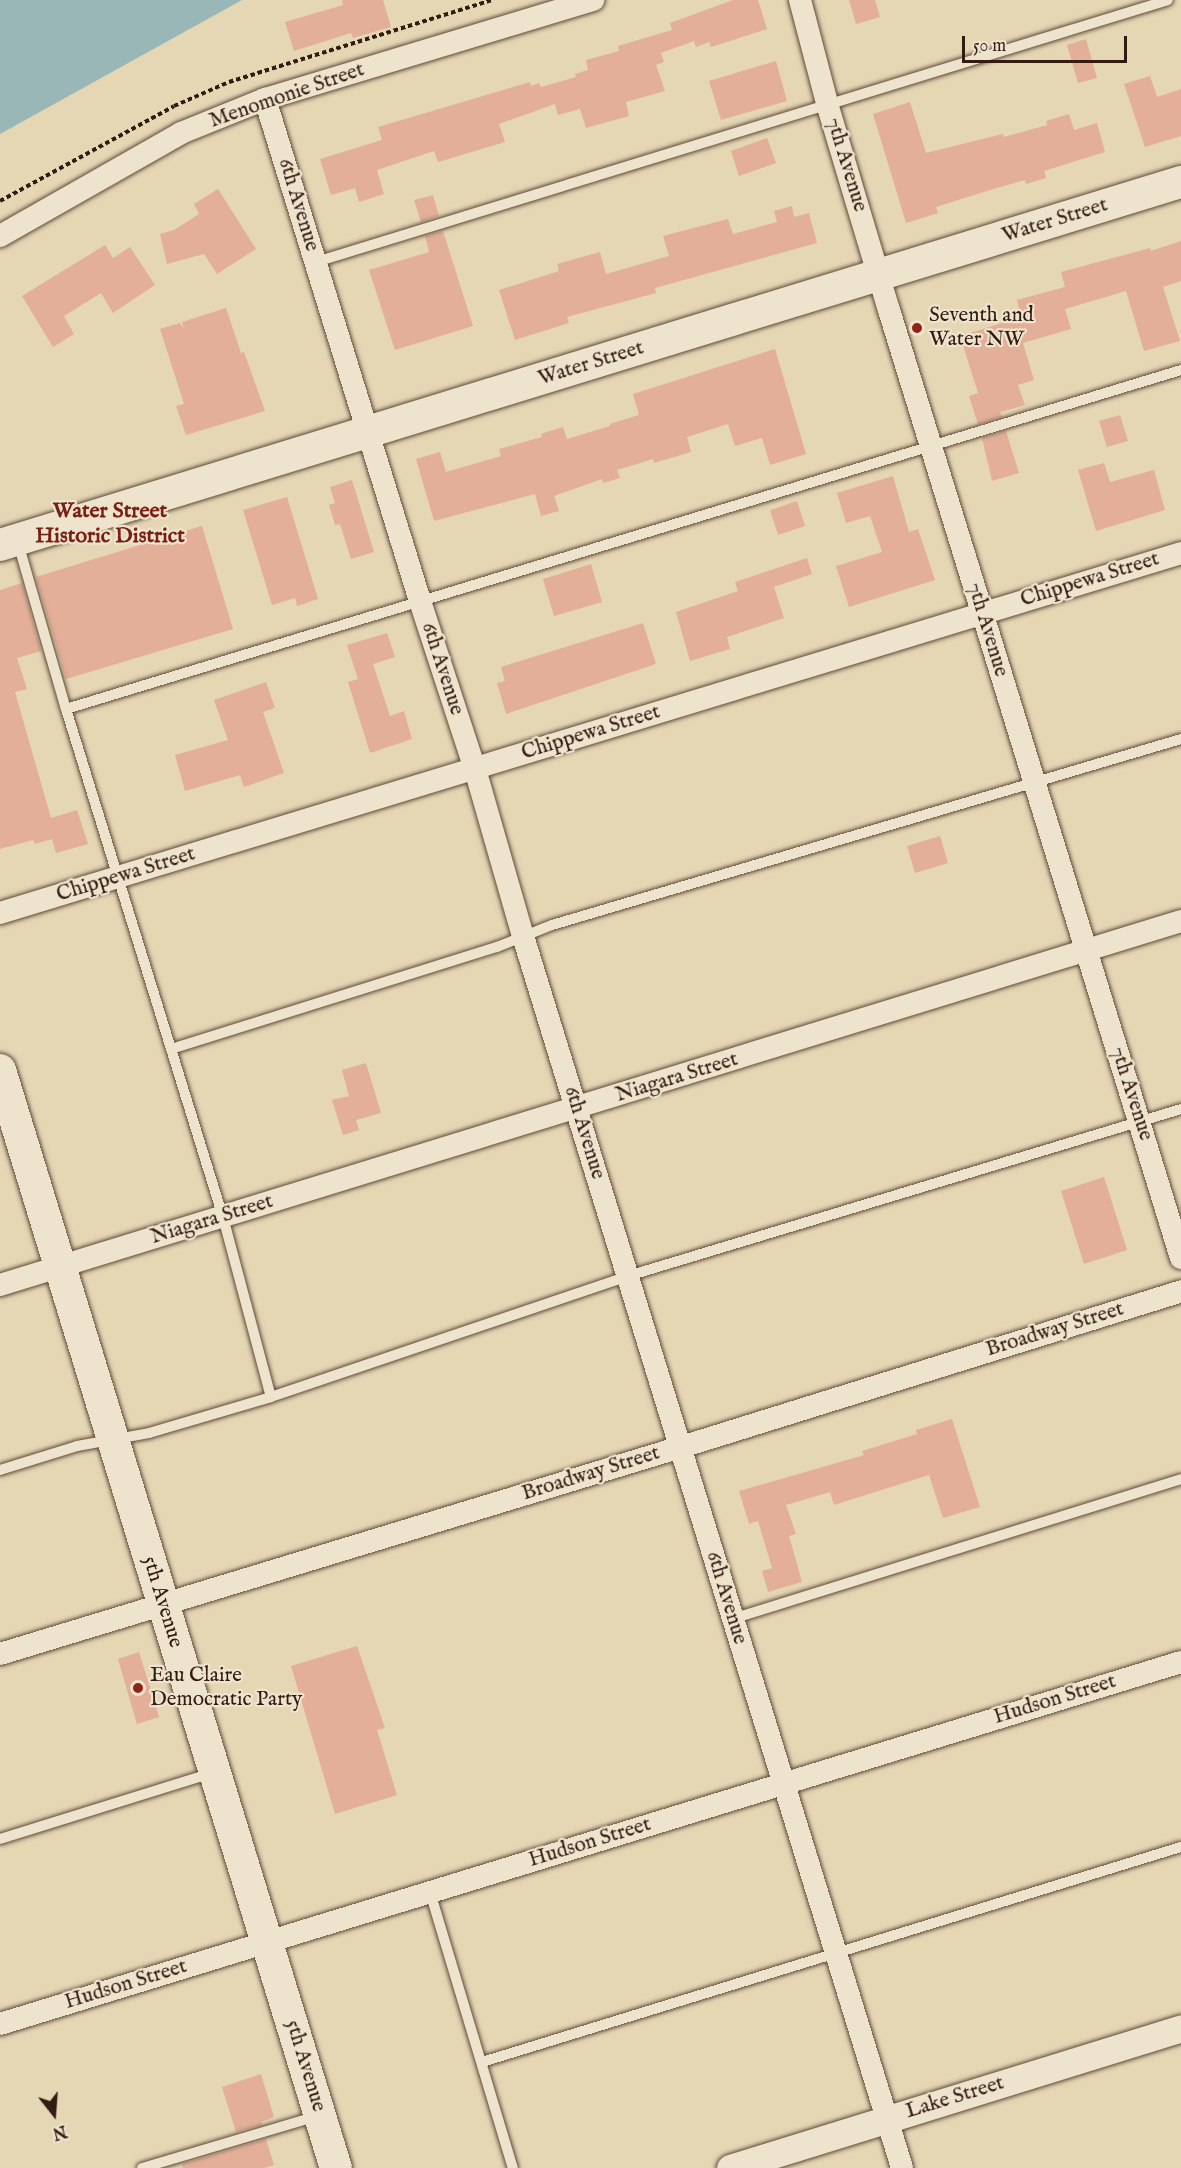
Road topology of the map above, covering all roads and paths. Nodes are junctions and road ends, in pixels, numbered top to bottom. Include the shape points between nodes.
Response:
1 (493, 0) edge
2 (593, 0) edge
3 (800, 0) edge
4 (1168, 0) edge
5 (265, 99) junction
6 (828, 107) junction
7 (1181, 182) edge
8 (0, 201) edge
9 (0, 236) edge
10 (316, 262) junction
11 (879, 276) junction
12 (1181, 370) edge
13 (368, 432) junction
14 (931, 448) junction
15 (8, 542) edge
16 (1181, 552) edge
17 (420, 601) junction
18 (983, 613) junction
19 (66, 709) junction
20 (1181, 739) edge
21 (475, 769) junction
22 (1034, 783) junction
23 (118, 877) junction
24 (0, 913) edge
25 (1181, 921) edge
26 (523, 936) junction
27 (1085, 950) junction
28 (171, 1049) junction
29 (0, 1070) edge
30 (4, 1101) edge
31 (577, 1109) junction
32 (1181, 1109) edge
33 (1140, 1122) junction
34 (223, 1217) junction
35 (1181, 1258) edge
36 (60, 1266) junction
37 (628, 1276) junction
38 (0, 1285) edge
39 (1181, 1291) edge
40 (272, 1396) junction
41 (113, 1439) junction
42 (681, 1447) junction
43 (0, 1470) edge
44 (1181, 1479) edge
45 (162, 1603) junction
46 (732, 1619) junction
47 (0, 1654) edge
48 (1181, 1662) edge
49 (214, 1773) junction
50 (784, 1783) junction
51 (0, 1839) edge
52 (1181, 1847) edge
53 (430, 1892) junction
54 (268, 1942) junction
55 (834, 1952) junction
56 (0, 2024) edge
57 (1181, 2028) edge
58 (482, 2062) junction
59 (320, 2116) junction
60 (886, 2120) junction
61 (142, 2168) edge
62 (336, 2168) edge
63 (513, 2168) edge
64 (730, 2168) edge
65 (902, 2168) edge

1 - 8 path via 229,82 174,106
2 - 5 street, Menomonie Street
3 - 6 street, 7th Avenue
4 - 6 lane
5 - 9 street, Menomonie Street via 181,133
5 - 10 street, 6th Avenue
6 - 10 lane
6 - 11 street, 7th Avenue
7 - 11 main road, Water Street
10 - 13 street, 6th Avenue
11 - 13 main road, Water Street
11 - 14 street, 7th Avenue
12 - 14 lane
13 - 15 main road, Water Street
13 - 17 street, 6th Avenue
14 - 17 lane
14 - 18 street, 7th Avenue
15 - 19 lane
16 - 18 street, Chippewa Street
17 - 19 lane
17 - 21 street, 6th Avenue
18 - 21 street, Chippewa Street
18 - 22 street, 7th Avenue
19 - 23 lane
20 - 22 lane
21 - 23 street, Chippewa Street
21 - 26 street, 6th Avenue
22 - 26 lane
22 - 27 street, 7th Avenue
23 - 24 street, Chippewa Street
23 - 28 lane
25 - 27 street, Niagara Street
26 - 28 lane
26 - 31 street, 6th Avenue
27 - 31 street, Niagara Street
27 - 33 street, 7th Avenue
28 - 34 lane
29 - 30 main road, 5th Avenue
30 - 36 main road, 5th Avenue
31 - 34 street, Niagara Street
31 - 37 street, 6th Avenue
32 - 33 lane
33 - 35 street, 7th Avenue
33 - 37 lane
34 - 36 street, Niagara Street
34 - 40 lane
36 - 38 street, Niagara Street
36 - 41 main road, 5th Avenue
37 - 40 lane
37 - 42 street, 6th Avenue
39 - 42 street, Broadway Street
40 - 41 lane via 149,1433
41 - 43 lane
41 - 45 main road, 5th Avenue
42 - 45 street, Broadway Street
42 - 46 street, 6th Avenue
44 - 46 lane
45 - 47 street, Broadway Street
45 - 49 main road, 5th Avenue
46 - 50 street, 6th Avenue
48 - 50 street, Hudson Street
49 - 51 lane
49 - 54 main road, 5th Avenue
50 - 53 street, Hudson Street
50 - 55 street, 6th Avenue
52 - 55 lane
53 - 54 street, Hudson Street
53 - 58 lane
54 - 56 street, Hudson Street
54 - 59 main road, 5th Avenue
55 - 58 lane
55 - 60 street, 6th Avenue
57 - 60 street, Lake Street
58 - 63 lane
59 - 61 lane
59 - 62 main road, 5th Avenue
60 - 64 street, Lake Street
60 - 65 street, 6th Avenue

